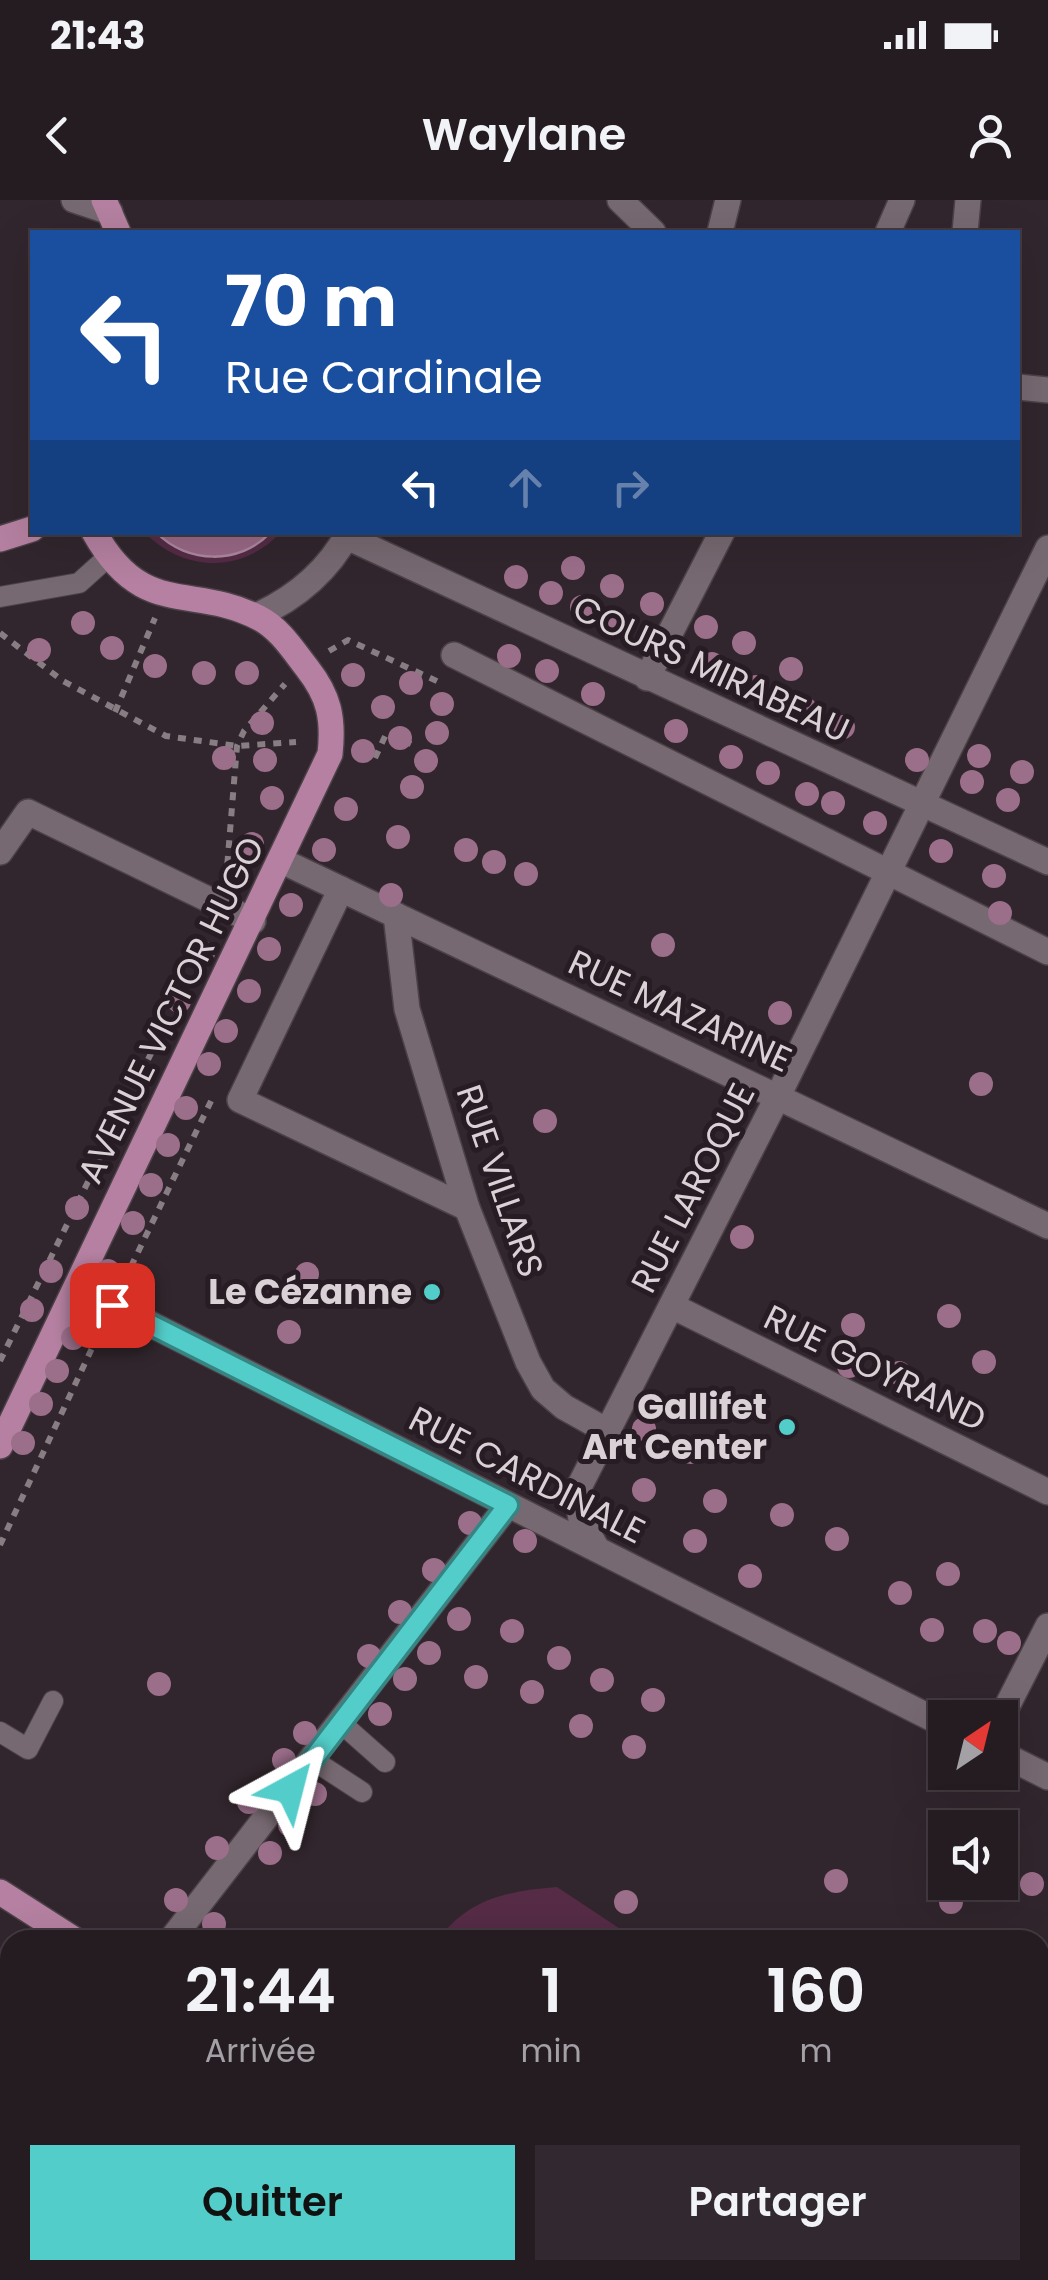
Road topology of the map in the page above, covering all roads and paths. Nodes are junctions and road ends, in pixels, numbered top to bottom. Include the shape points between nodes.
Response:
1 (74, 200) edge
2 (620, 200) edge
3 (728, 200) edge
4 (902, 200) edge
5 (968, 200) edge
6 (111, 215) edge
7 (652, 230) edge
8 (720, 230) edge
9 (889, 230) edge
10 (966, 230) edge
11 (1020, 387) edge
12 (1048, 390) edge
13 (30, 530) edge
14 (96, 535) edge
15 (348, 535) edge
16 (720, 535) edge
17 (0, 539) edge
18 (1048, 548) edge
19 (109, 556) junction
20 (164, 595) junction
21 (0, 597) edge
22 (256, 616) junction
23 (0, 636) edge
24 (324, 655) dead end
25 (454, 655) dead end
26 (647, 678) junction
27 (441, 683) dead end
28 (285, 684) dead end
29 (115, 712) junction
30 (296, 742) dead end
31 (411, 744) dead end
32 (236, 746) junction
33 (375, 758) dead end
34 (924, 806) junction
35 (0, 852) edge
36 (282, 861) junction
37 (1048, 862) edge
38 (890, 874) junction
39 (341, 889) junction
40 (222, 906) junction
41 (396, 915) junction
42 (254, 921) junction
43 (1048, 952) edge
44 (192, 1046) junction
45 (227, 1096) junction
46 (778, 1096) junction
47 (467, 1208) junction
48 (1048, 1226) edge
49 (77, 1287) junction
50 (112, 1305) junction
51 (672, 1306) junction
52 (0, 1361) edge
53 (607, 1430) junction
54 (0, 1446) edge
55 (1048, 1492) edge
56 (508, 1505) junction
57 (0, 1545) edge
58 (597, 1550) junction
59 (1048, 1626) edge
60 (1010, 1700) edge
61 (53, 1701) dead end
62 (928, 1717) edge
63 (341, 1724) junction
64 (0, 1732) edge
65 (313, 1760) junction
66 (385, 1762) dead end
67 (1018, 1762) edge
68 (1048, 1778) edge
69 (362, 1792) dead end
70 (0, 1892) edge
71 (59, 1930) edge
72 (179, 1930) edge

1 - 6 street
2 - 7 street
3 - 8 street
4 - 9 street
5 - 10 street
11 - 12 street
13 - 17 main road
14 - 19 main road
15 - 22 street via 295,596
15 - 26 street, COURS MIRABEAU
16 - 26 street
18 - 34 street, RUE LAROQUE
19 - 20 main road
19 - 21 lane via 80,583
20 - 22 main road
20 - 29 path
22 - 36 main road, AVENUE VICTOR HUGO via 273,626 318,683 333,727 330,754
23 - 29 path via 10,636
24 - 27 path via 348,640
25 - 38 street
26 - 34 street, COURS MIRABEAU
28 - 32 path
29 - 32 path via 166,736
30 - 32 path
31 - 33 path via 387,732
32 - 40 path
34 - 37 street, COURS MIRABEAU
34 - 38 street, RUE LAROQUE
35 - 40 street via 28,812
36 - 39 street, RUE MAZARINE
36 - 42 main road, AVENUE VICTOR HUGO
38 - 43 street
38 - 46 street, RUE LAROQUE
39 - 41 street, RUE MAZARINE
39 - 45 street
40 - 42 street
41 - 46 street, RUE MAZARINE
41 - 47 street, RUE VILLARS via 407,1010
42 - 44 main road, AVENUE VICTOR HUGO
44 - 49 main road, AVENUE VICTOR HUGO
44 - 52 path via 162,1031
45 - 47 street
45 - 50 path
46 - 48 street, RUE MAZARINE
46 - 51 street, RUE LAROQUE
47 - 53 street, RUE VILLARS via 543,1389
49 - 50 street, RUE CARDINALE
49 - 54 main road, AVENUE VICTOR HUGO
50 - 56 street, RUE CARDINALE
50 - 57 path
51 - 53 street, RUE LAROQUE
51 - 55 street, RUE GOYRAND
53 - 58 street, RUE LAROQUE via 577,1491 580,1520
56 - 58 street, RUE CARDINALE
56 - 63 street
58 - 62 street, RUE CARDINALE
59 - 60 street
61 - 64 lane via 28,1749
63 - 65 street
63 - 66 lane
65 - 69 lane
65 - 72 street
67 - 68 street
70 - 71 main road

